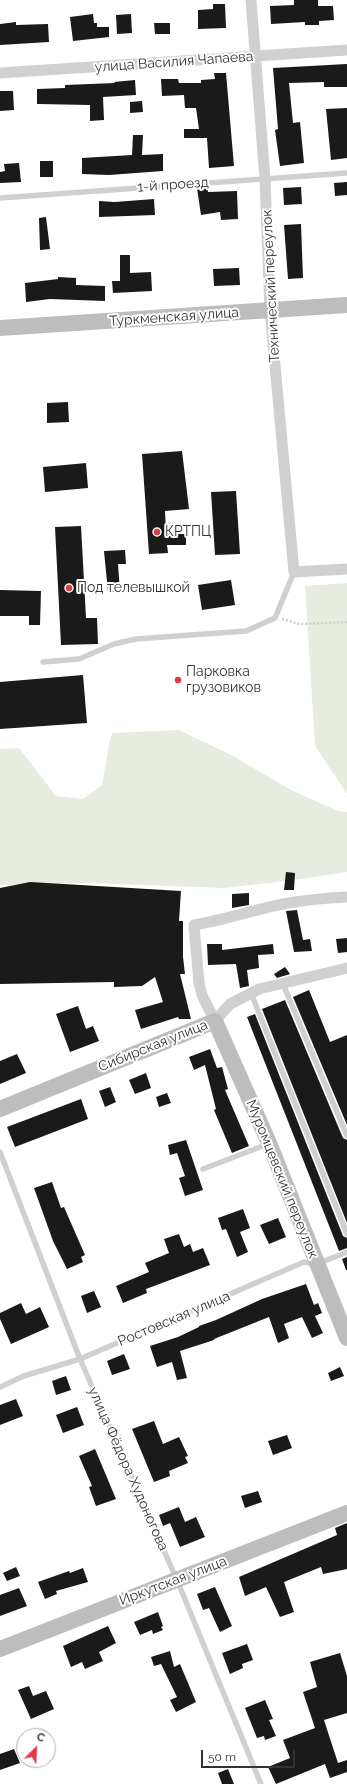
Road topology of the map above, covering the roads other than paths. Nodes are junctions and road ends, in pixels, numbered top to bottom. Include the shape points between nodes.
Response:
1 (251, 0) edge
2 (347, 50) edge
3 (256, 56) junction
4 (0, 72) edge
5 (347, 173) edge
6 (265, 178) junction
7 (0, 198) edge
8 (347, 305) edge
9 (270, 311) junction
10 (0, 328) edge
11 (347, 569) edge
12 (294, 572) junction
13 (43, 662) dead end
14 (347, 897) edge
15 (347, 968) edge
16 (283, 984) junction
17 (251, 993) junction
18 (215, 1021) junction
19 (0, 1109) edge
20 (347, 1136) edge
21 (269, 1143) junction
22 (0, 1152) edge
23 (203, 1169) dead end
24 (347, 1234) edge
25 (347, 1252) edge
26 (317, 1264) junction
27 (347, 1338) edge
28 (80, 1359) junction
29 (0, 1387) edge
30 (347, 1513) edge
31 (176, 1579) junction
32 (0, 1649) edge
33 (261, 1784) edge

1 - 3 street, Технический переулок
2 - 3 street, улица Василия Чапаева
3 - 4 street, улица Василия Чапаева
3 - 6 street, Технический переулок
5 - 6 lane, 1-й проезд
6 - 7 lane, 1-й проезд
6 - 9 street, Технический переулок
8 - 9 street, Туркменская улица
9 - 10 street, Туркменская улица
9 - 12 street, Технический переулок
11 - 12 street
12 - 13 lane via 276,616 271,621 246,631 136,639 114,644 78,660
14 - 18 street via 283,904 194,926 199,983
15 - 16 street, Сибирская улица
16 - 17 street, Сибирская улица
16 - 20 lane
17 - 18 street, Сибирская улица via 230,1004
17 - 24 lane
18 - 19 street, Сибирская улица
18 - 21 street, Муромцевский переулок
21 - 23 lane
21 - 26 street, Муромцевский переулок
22 - 28 lane, улица Фёдора Худоногова
25 - 26 lane, Ростовская улица
26 - 27 street, Муромцевский переулок
26 - 28 lane, Ростовская улица via 304,1262
28 - 29 lane, Ростовская улица via 24,1376
28 - 31 lane, улица Фёдора Худоногова
30 - 31 street, Иркутская улица
31 - 32 street, Иркутская улица
31 - 33 lane, улица Фёдора Худоногова

